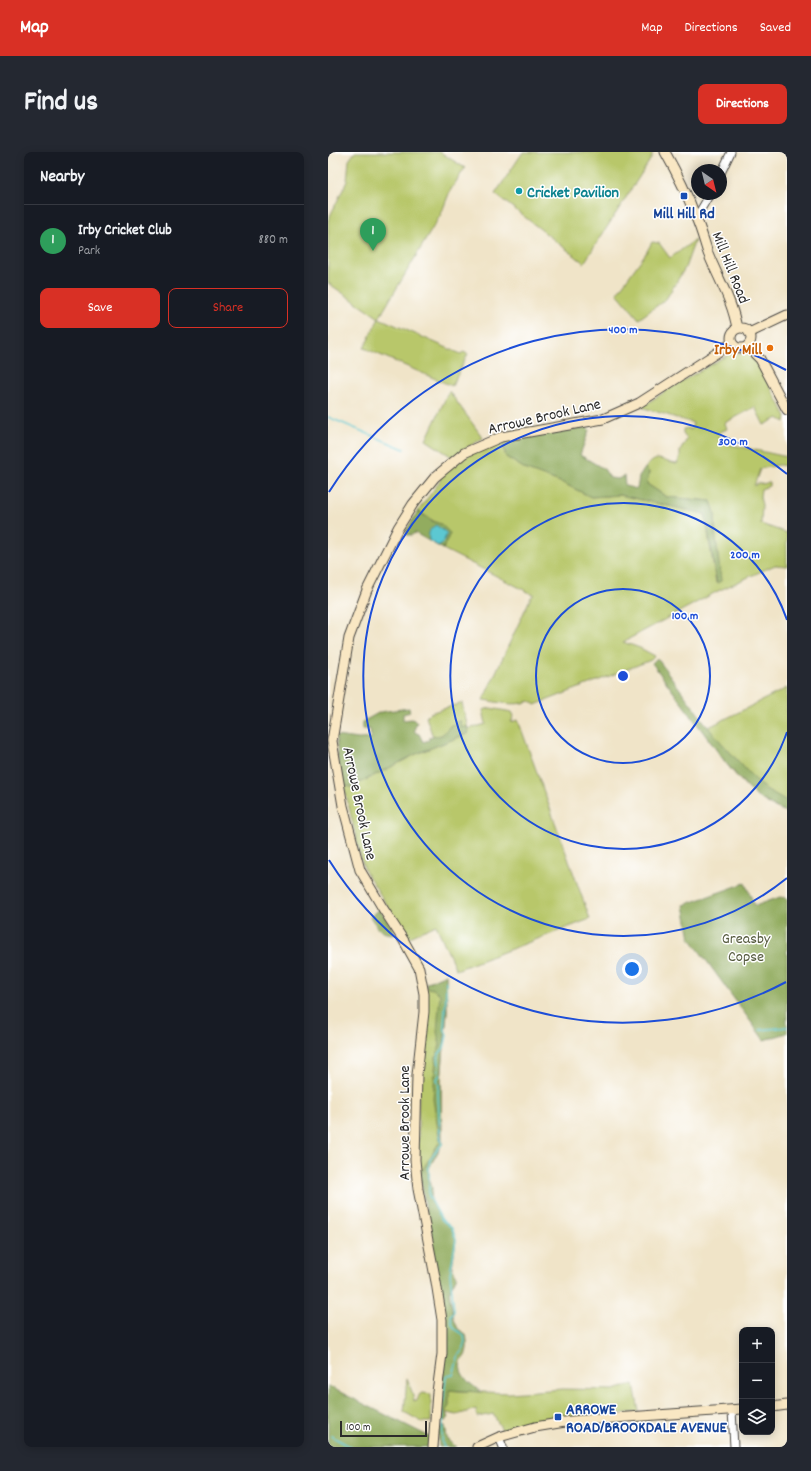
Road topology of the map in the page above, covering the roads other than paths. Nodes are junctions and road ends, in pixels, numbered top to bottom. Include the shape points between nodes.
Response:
1 (666, 152) edge
2 (731, 152) edge
3 (725, 164) edge
4 (706, 200) edge
5 (696, 218) junction
6 (787, 315) edge
7 (737, 329) junction
8 (749, 333) junction
9 (732, 343) junction
10 (748, 346) junction
11 (787, 410) edge
12 (787, 1406) edge
13 (775, 1407) edge
14 (739, 1409) edge
15 (732, 1410) junction
16 (499, 1437) junction
17 (433, 1447) edge
18 (477, 1447) edge
19 (502, 1447) edge
20 (734, 1447) edge

1 - 5 street, Mill Hill Road
2 - 3 street
4 - 5 street
5 - 7 street, Mill Hill Road via 736,318
6 - 8 street
7 - 8 street
7 - 9 street via 731,337
8 - 10 street via 751,340
9 - 10 street via 739,348
9 - 17 street, Arrowe Brook Lane via 639,403 603,419 501,438 464,453 435,477 398,528 367,590 349,638 332,741 343,806 360,870 419,968 424,994 417,1075 415,1160 442,1320 442,1354
10 - 11 street via 760,359
12 - 13 street
14 - 15 street
15 - 16 street via 571,1421
15 - 20 street
16 - 18 street
16 - 19 street

